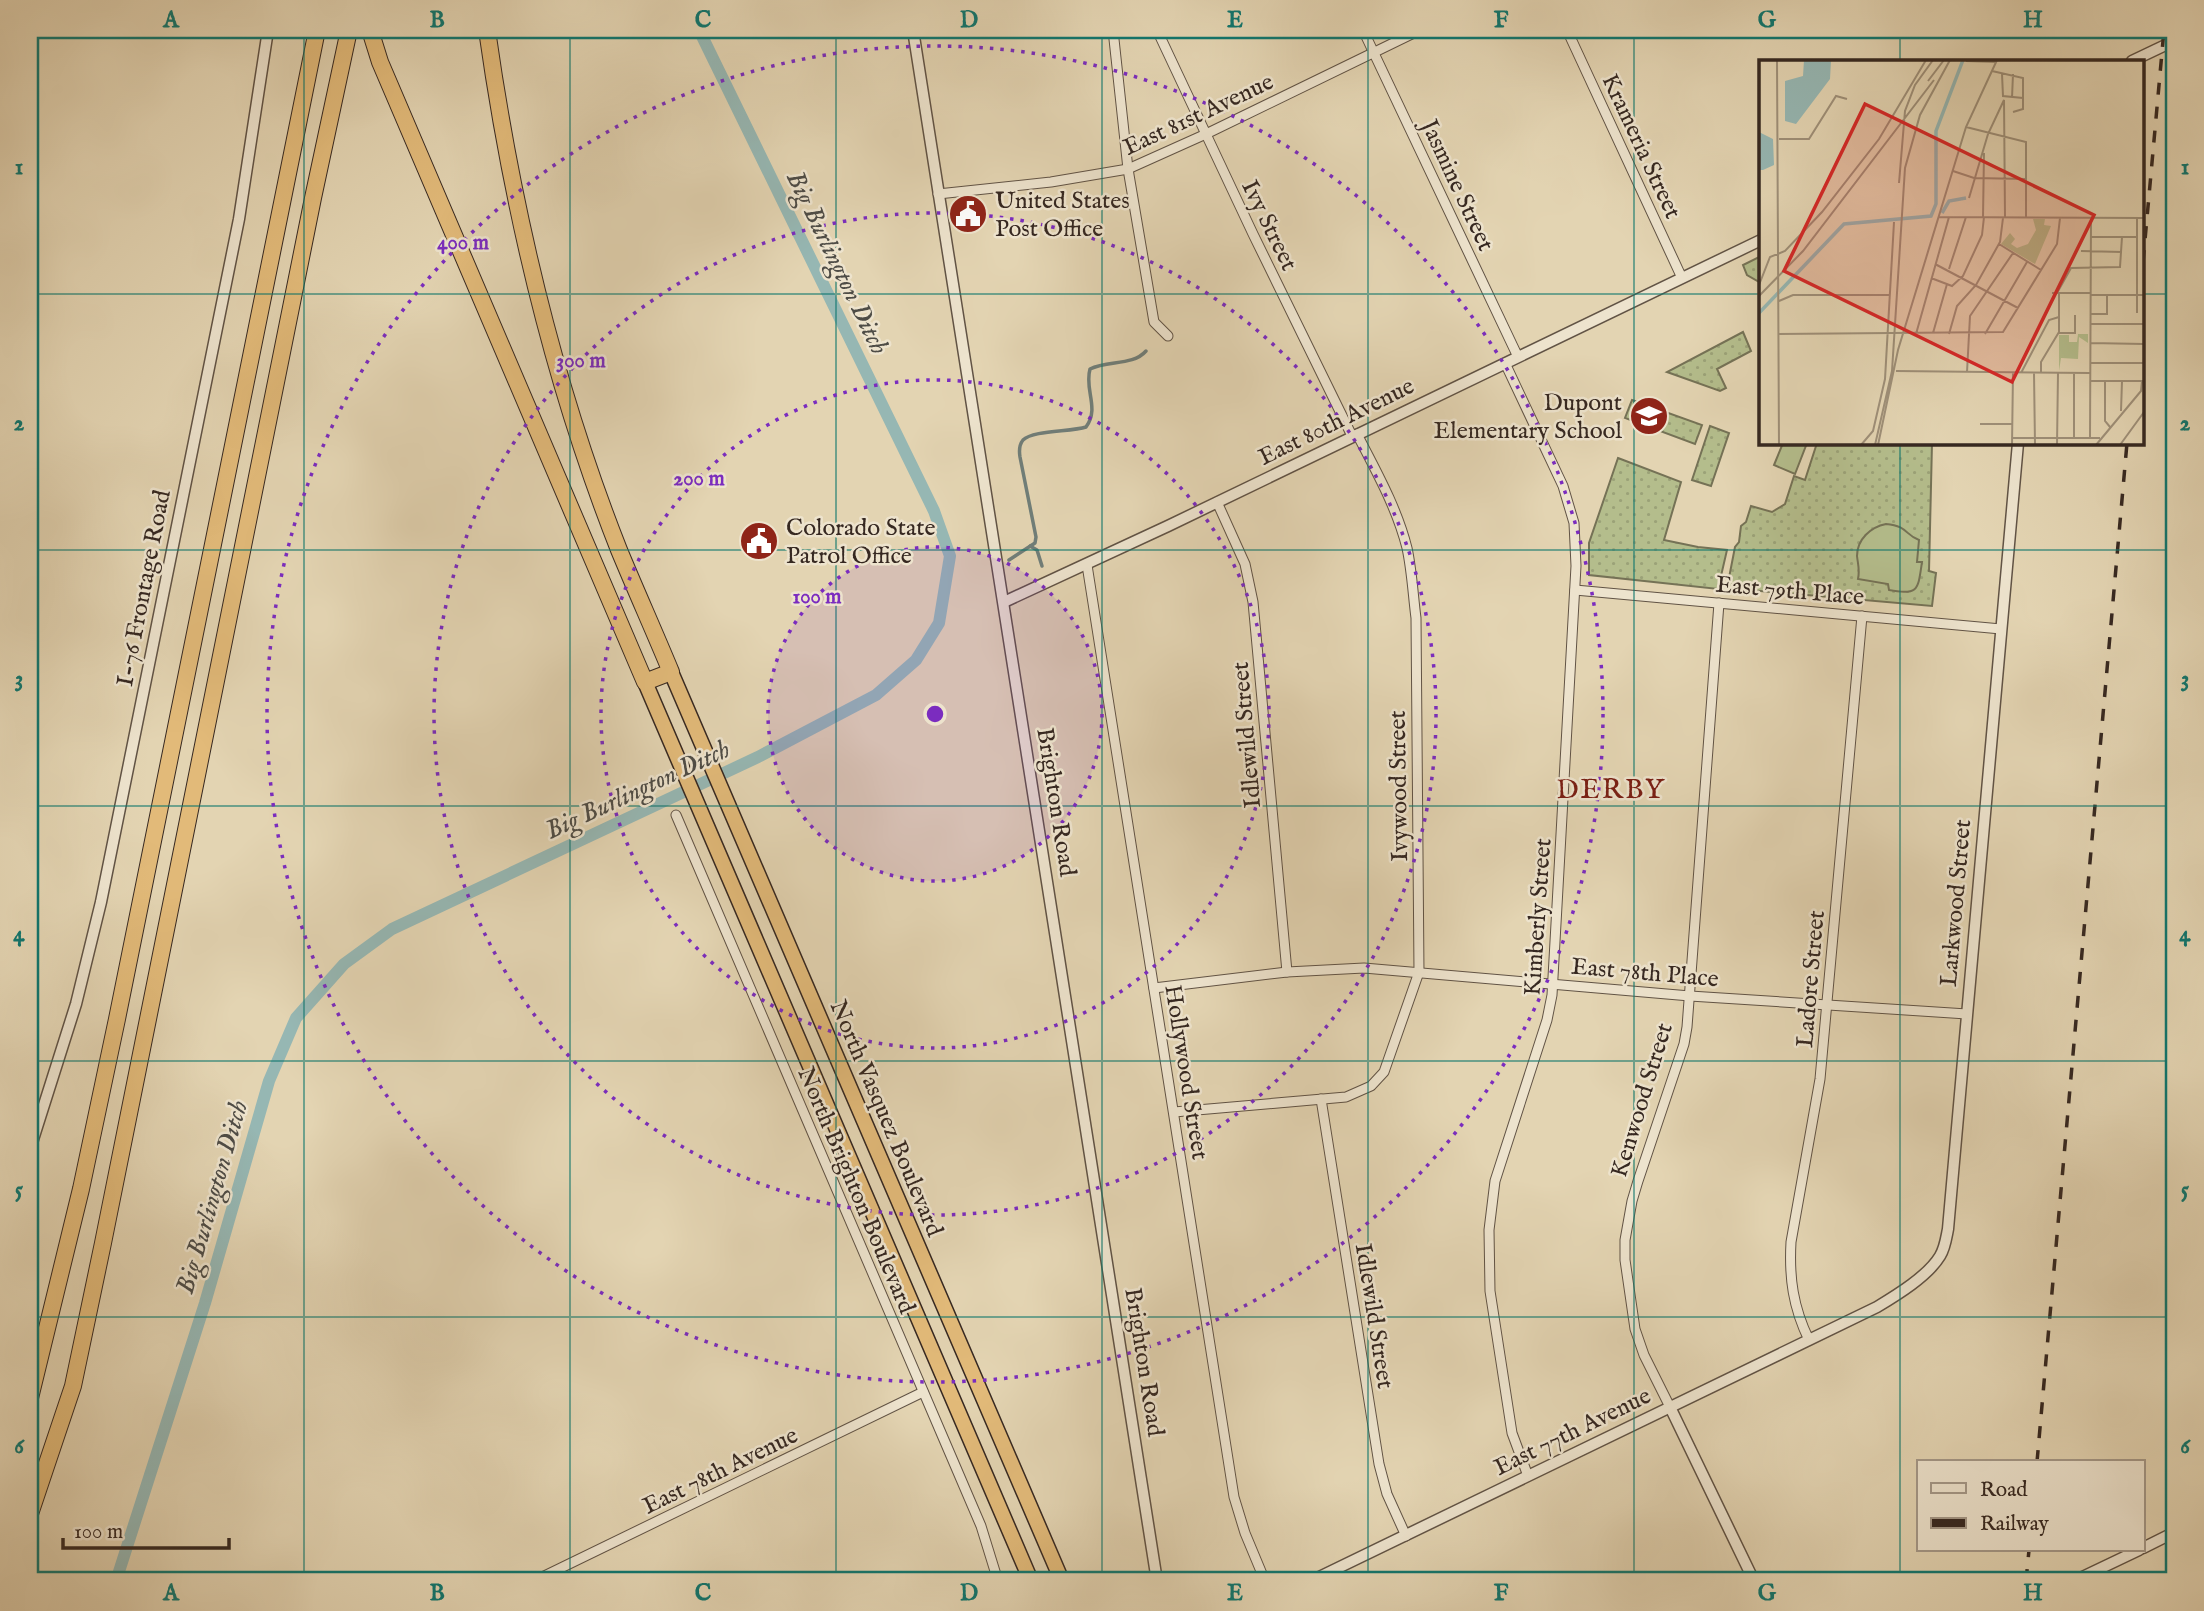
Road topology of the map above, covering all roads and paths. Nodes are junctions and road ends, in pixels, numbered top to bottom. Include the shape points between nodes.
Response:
1 (268, 30) edge
2 (317, 30) edge
3 (349, 30) edge
4 (370, 30) edge
5 (487, 30) edge
6 (913, 30) edge
7 (1113, 30) edge
8 (1157, 30) edge
9 (1363, 30) edge
10 (1420, 30) edge
11 (1567, 30) edge
12 (2174, 41) edge
13 (1373, 52) junction
14 (2134, 60) edge
15 (1206, 134) junction
16 (1128, 169) junction
17 (938, 194) junction
18 (1759, 241) edge
19 (1682, 278) junction
20 (1168, 336) dead end
21 (1518, 357) junction
22 (1505, 363) junction
23 (1355, 435) junction
24 (2018, 444) edge
25 (1217, 502) junction
26 (1087, 565) junction
27 (1575, 590) junction
28 (1004, 602) junction
29 (1719, 603) junction
30 (1862, 616) junction
31 (2001, 629) junction
32 (671, 672) junction
33 (645, 682) junction
34 (676, 815) dead end
35 (1287, 972) junction
36 (1419, 972) junction
37 (1553, 984) junction
38 (1154, 988) junction
39 (1690, 996) junction
40 (1827, 1006) junction
41 (1967, 1014) junction
42 (1321, 1099) junction
43 (1174, 1112) junction
44 (30, 1149) edge
45 (1852, 1319) joint
46 (1809, 1340) junction
47 (923, 1392) junction
48 (30, 1398) edge
49 (1670, 1407) junction
50 (1528, 1476) junction
51 (30, 1514) edge
52 (1405, 1535) junction
53 (2173, 1536) edge
54 (2144, 1548) edge
55 (2135, 1552) edge
56 (534, 1581) edge
57 (998, 1581) edge
58 (1031, 1581) edge
59 (1062, 1581) edge
60 (1157, 1581) edge
61 (1265, 1581) edge
62 (1311, 1581) edge
63 (1754, 1581) edge
64 (2074, 1581) edge

1 - 44 street, I-76 Frontage Road via 239,219 101,902 76,1004
2 - 48 highway via 117,1019
3 - 51 highway via 106,1231 75,1373
4 - 33 highway
5 - 32 highway via 519,216 553,350 619,548
6 - 17 street, Brighton Road
7 - 16 street
8 - 15 street, Ivy Street
9 - 13 street, Jasmine Street
10 - 13 street, East 81st Avenue
11 - 19 street, Krameria Street
12 - 14 street
13 - 15 street, East 81st Avenue
13 - 21 street, Jasmine Street
15 - 16 street, East 81st Avenue
15 - 23 street, Ivy Street
16 - 17 street, East 81st Avenue
16 - 20 street via 1154,322
17 - 28 street, Brighton Road
18 - 19 street, East 80th Avenue
19 - 21 street, East 80th Avenue
21 - 22 street, East 80th Avenue
22 - 23 street, East 80th Avenue
22 - 27 street, Kimberly Street via 1571,509
23 - 25 street, East 80th Avenue
23 - 36 street, Ivywood Street via 1396,516 1412,576
24 - 31 street, Larkwood Street
25 - 26 street, East 80th Avenue
25 - 35 street, Idlewild Street via 1245,564 1253,602
26 - 28 street, East 80th Avenue
26 - 38 street, Hollywood Street
27 - 29 street, East 79th Place
27 - 37 street, Kimberly Street
28 - 60 street, Brighton Road
29 - 30 street, East 79th Place
29 - 39 street, Kenwood Street
30 - 31 street, East 79th Place
30 - 40 street, Ladore Street
31 - 41 street, Larkwood Street
32 - 33 highway
32 - 59 highway, North Vasquez Boulevard
33 - 58 highway, North Vasquez Boulevard
34 - 47 street, North Brighton Boulevard
35 - 36 street, East 78th Place via 1364,968
35 - 38 street, East 78th Place
36 - 37 street, East 78th Place
36 - 42 street, Ivywood Street via 1378,1080 1354,1094
37 - 39 street, East 78th Place
37 - 50 street, Kimberly Street via 1548,1020 1495,1181 1489,1230 1490,1291 1512,1433
38 - 43 street, Hollywood Street
39 - 40 street, East 78th Place
39 - 49 street, Kenwood Street via 1684,1044 1638,1181 1625,1240 1635,1329
40 - 41 street, East 78th Place
40 - 46 street, Ladore Street via 1820,1079 1789,1266 1792,1295
41 - 45 street, Larkwood Street via 1945,1245 1934,1264 1905,1289
42 - 43 street, Ivywood Street
42 - 52 street, Idlewild Street via 1379,1464
43 - 61 street, Hollywood Street via 1234,1497
45 - 46 street, East 77th Avenue
46 - 49 street, East 77th Avenue
47 - 56 street, East 78th Avenue
47 - 57 street, North Brighton Boulevard via 981,1526
49 - 50 street, East 77th Avenue
49 - 63 street, Kenwood Street
50 - 52 street, East 77th Avenue
52 - 62 street, East 77th Avenue
53 - 54 street
55 - 64 street

